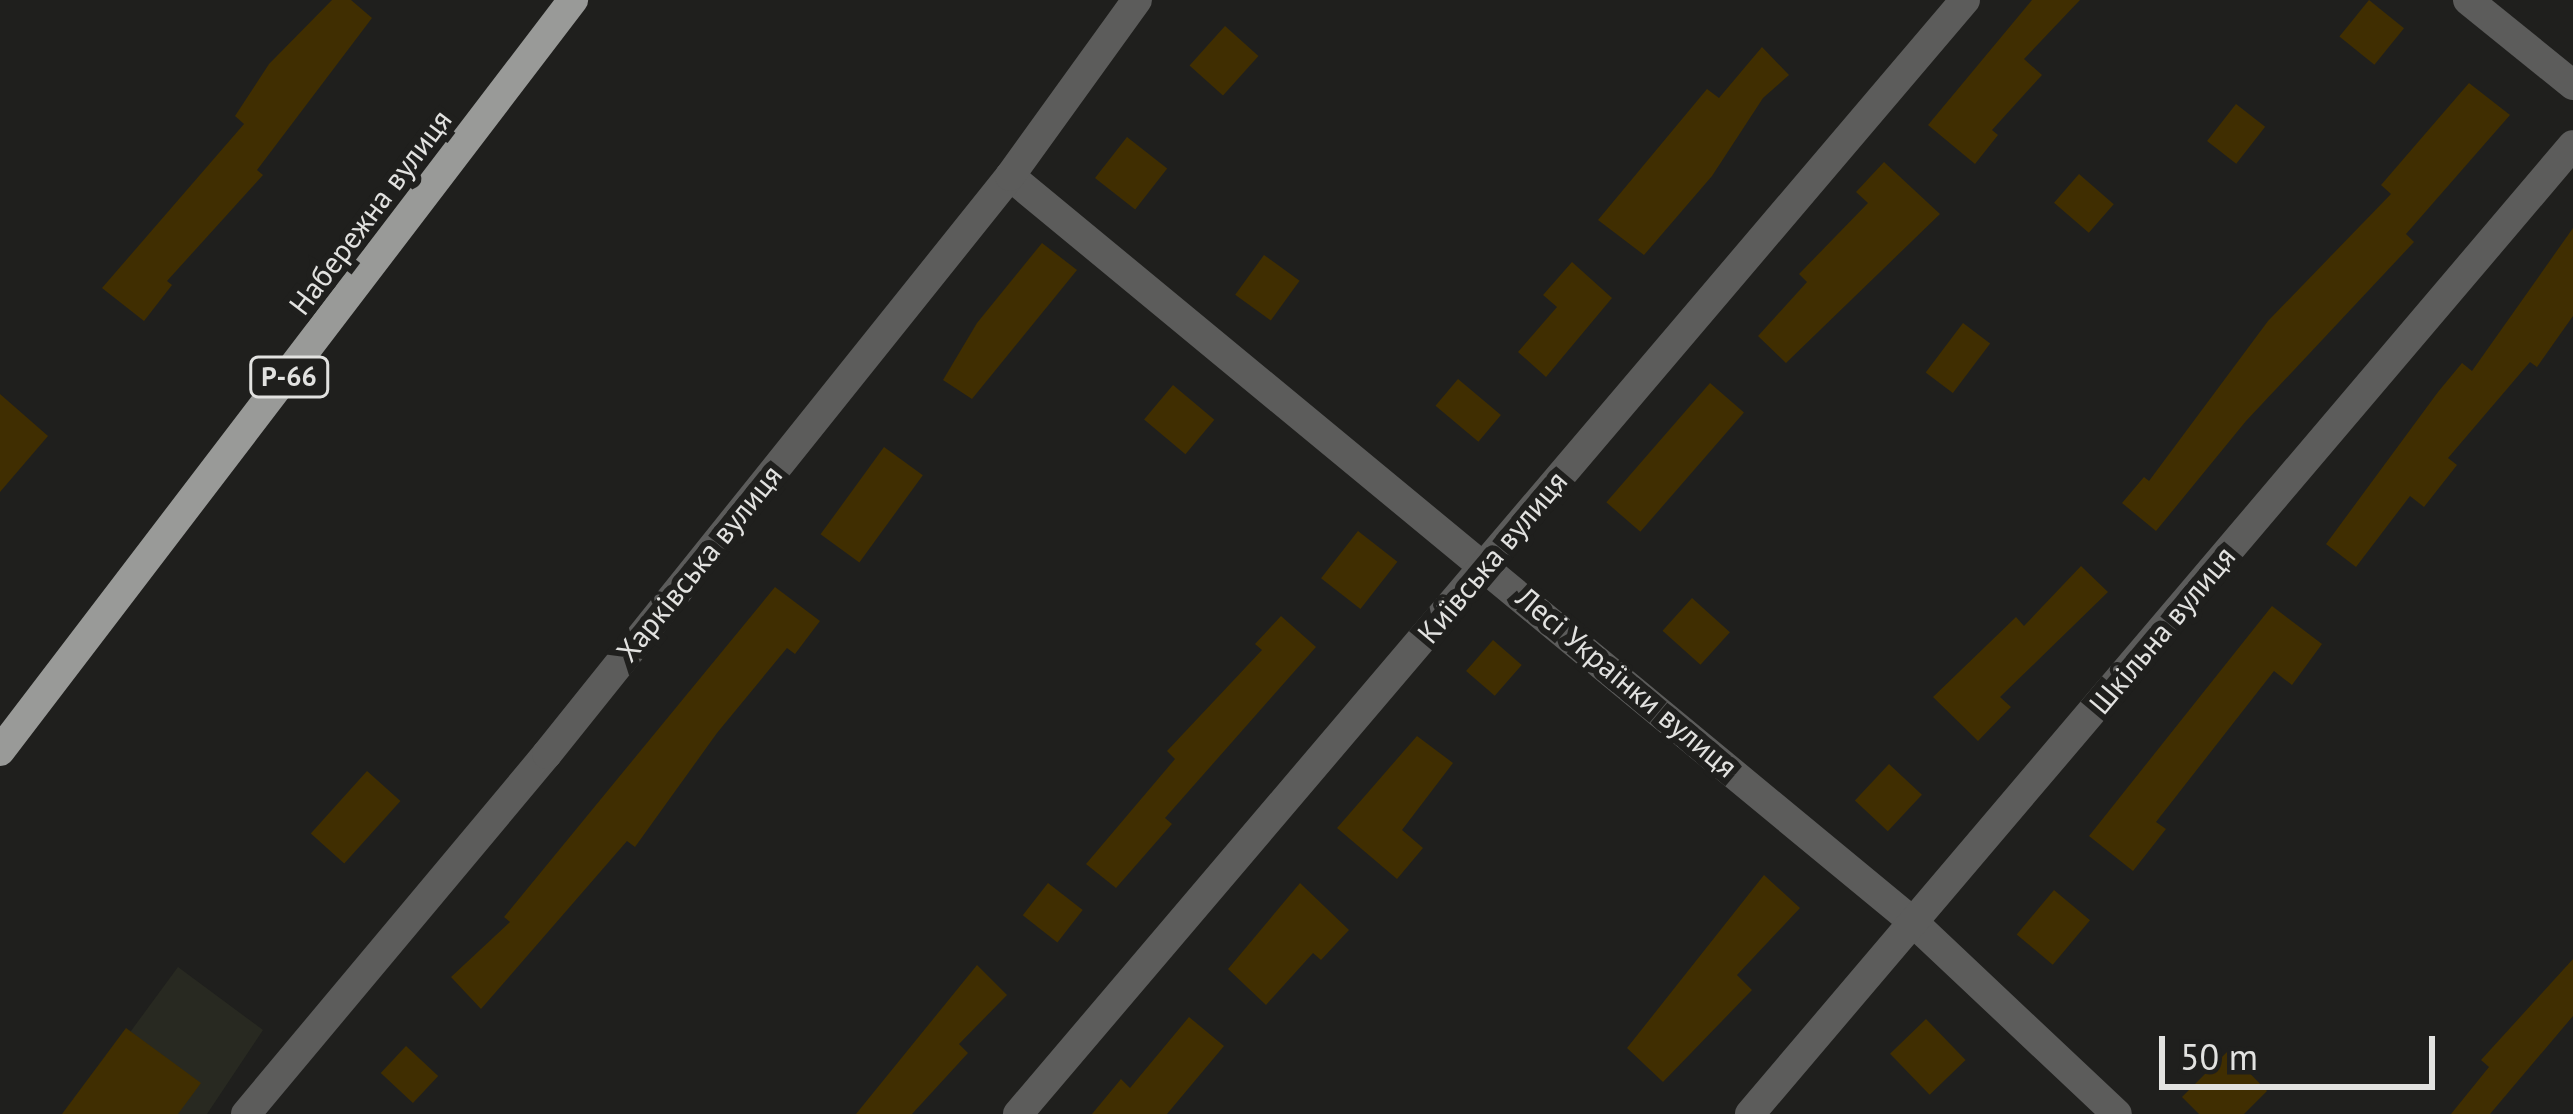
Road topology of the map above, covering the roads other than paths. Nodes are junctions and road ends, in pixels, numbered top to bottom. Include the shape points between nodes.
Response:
1 (573, 0) edge
2 (1137, 0) edge
3 (1965, 0) edge
4 (2468, 0) edge
5 (2573, 85) edge
6 (2573, 145) edge
7 (1010, 176) junction
8 (1485, 564) junction
9 (0, 751) edge
10 (1913, 922) junction
11 (246, 1114) edge
12 (1018, 1114) edge
13 (1750, 1114) edge
14 (2117, 1114) edge

1 - 9 main road, Набережна вулиця / Р-66
2 - 7 street, Харківська вулиця
3 - 8 street, Київська вулиця
4 - 5 street
6 - 10 street, Шкільна вулиця
7 - 8 street, Лесі Українки вулиця
7 - 11 street, Харківська вулиця via 547,754
8 - 10 street, Лесі Українки вулиця
8 - 12 street, Київська вулиця
10 - 13 street, Шкільна вулиця
10 - 14 street, Лесі Українки вулиця

